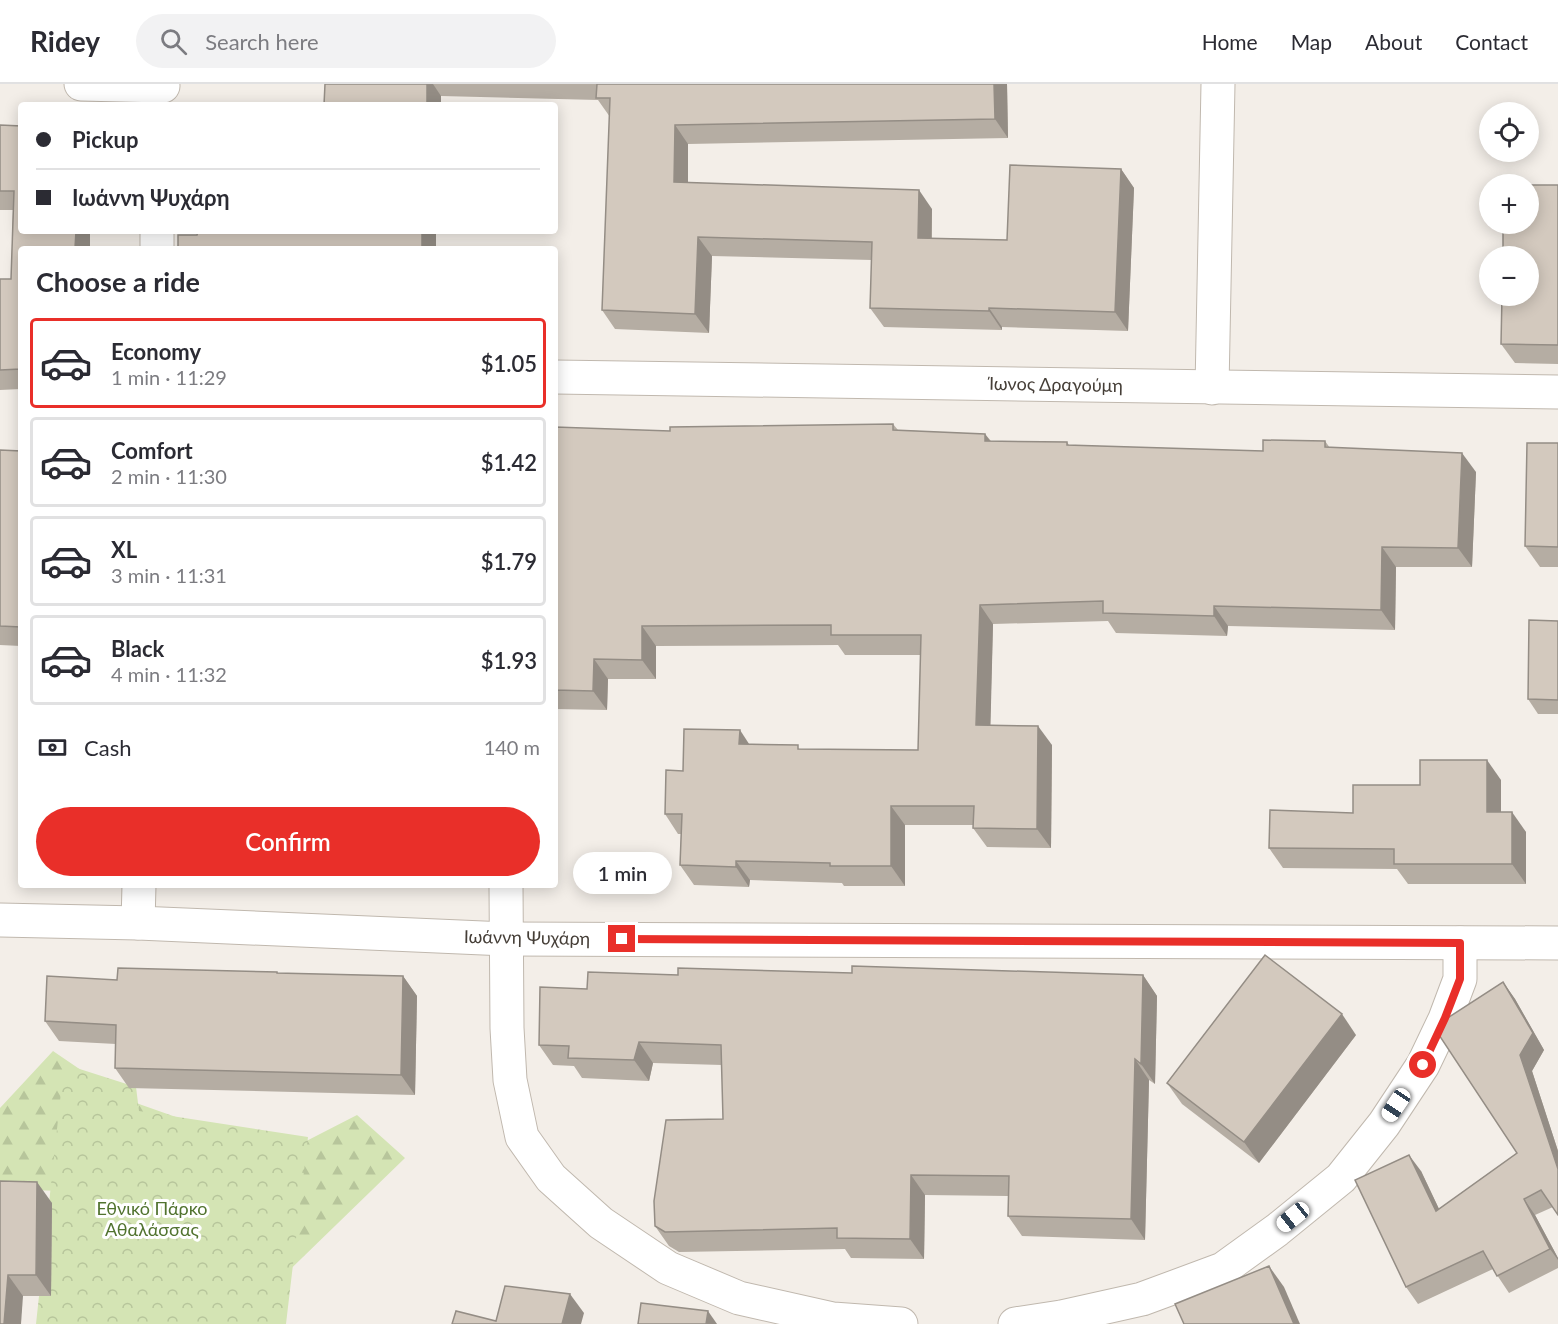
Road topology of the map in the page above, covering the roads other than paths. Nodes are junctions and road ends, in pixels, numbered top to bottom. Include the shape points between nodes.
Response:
1 (81, 84) edge
2 (1218, 84) edge
3 (162, 92) edge
4 (558, 377) edge
5 (1212, 388) junction
6 (1558, 392) edge
7 (139, 888) edge
8 (506, 888) edge
9 (0, 920) edge
10 (138, 923) junction
11 (506, 939) junction
12 (1460, 943) junction
13 (1558, 943) edge
14 (901, 1324) edge
15 (1015, 1324) edge

1 - 3 street
2 - 5 street
4 - 5 street, Ίωνος Δραγούμη
5 - 6 street, Ίωνος Δραγούμη
7 - 10 street
8 - 11 street
9 - 10 street, Ιωάννη Ψυχάρη
10 - 11 street, Ιωάννη Ψυχάρη
11 - 12 street, Ιωάννη Ψυχάρη
11 - 14 street via 510,1080 522,1137 551,1178 601,1223 668,1268 739,1298 833,1318
12 - 13 street, Ιωάννη Ψυχάρη
12 - 15 street via 1460,979 1423,1065 1341,1178 1223,1269 1142,1299

